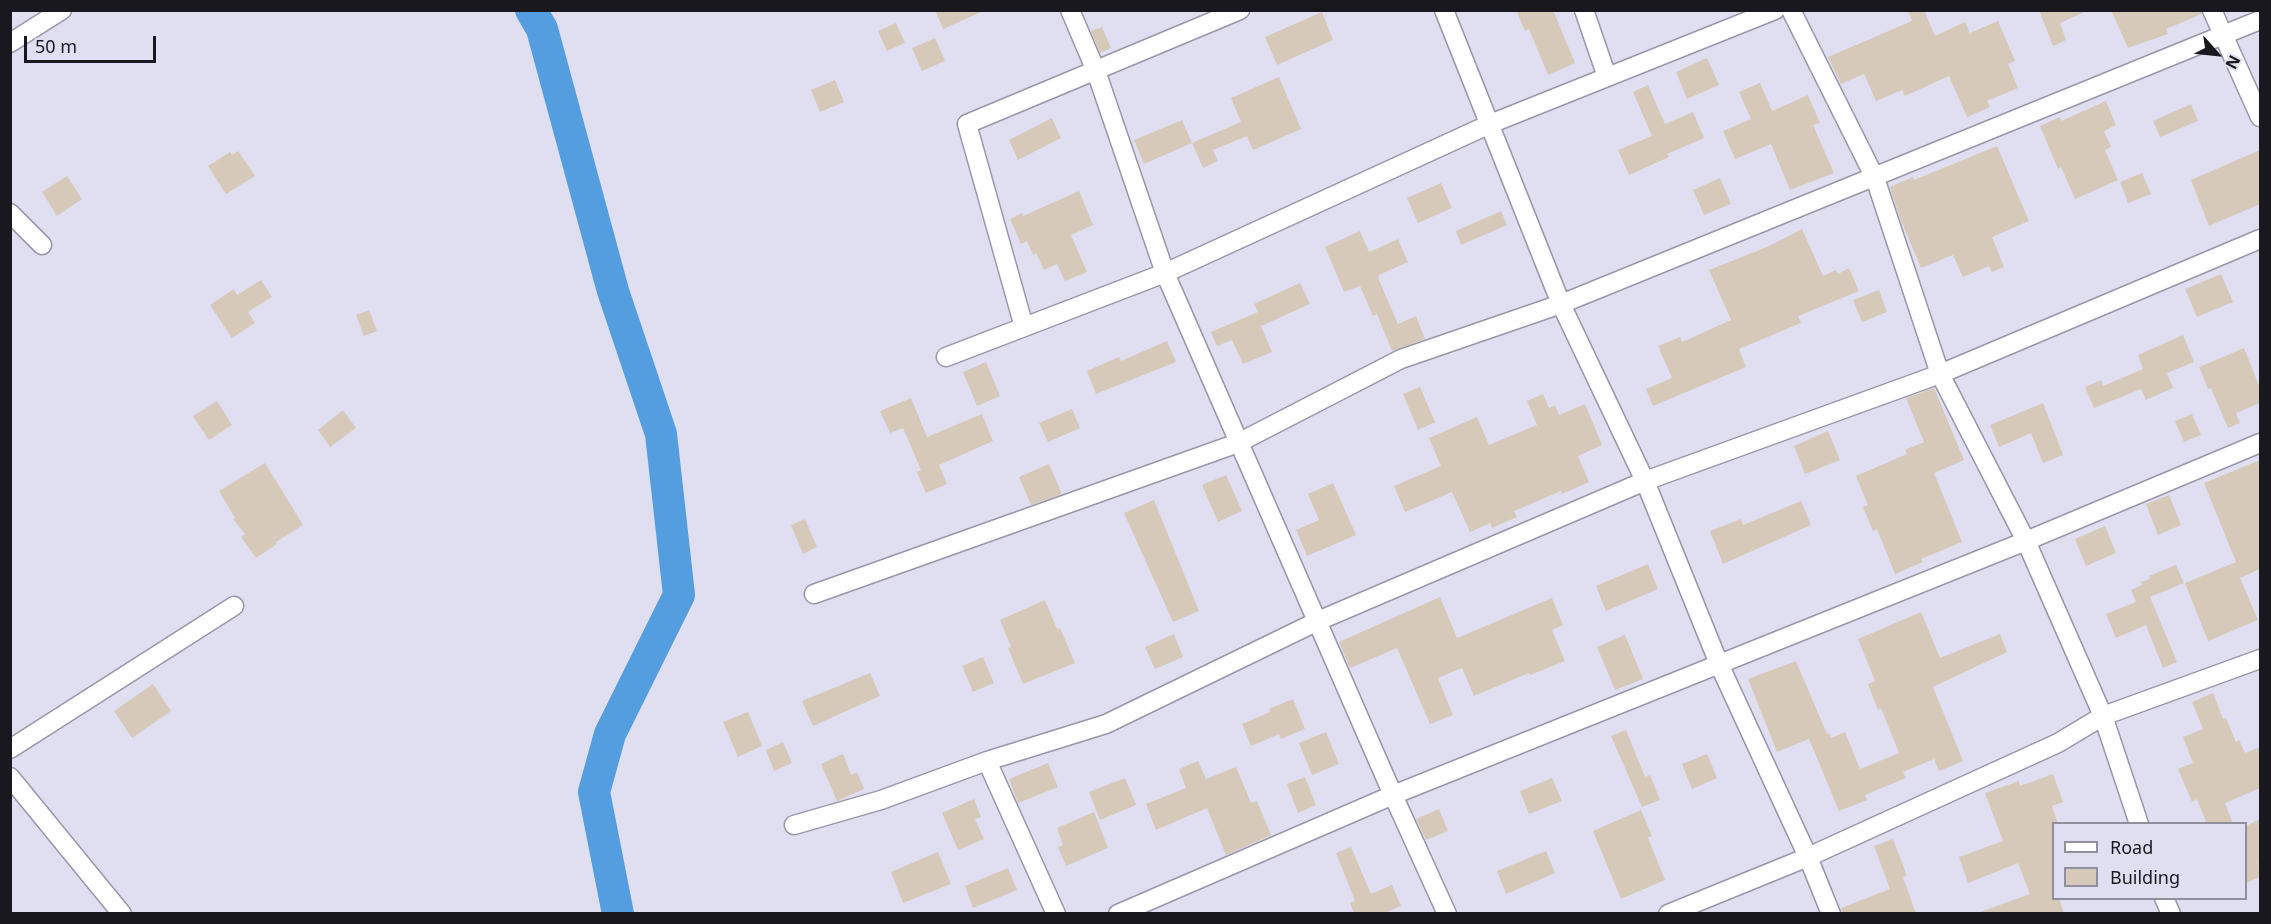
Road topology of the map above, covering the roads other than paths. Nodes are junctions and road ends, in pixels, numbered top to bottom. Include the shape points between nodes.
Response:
1 (62, 10) edge
2 (1070, 10) edge
3 (1240, 10) edge
4 (1444, 10) edge
5 (1584, 10) edge
6 (1775, 10) edge
7 (1791, 10) edge
8 (2212, 10) edge
9 (2260, 20) edge
10 (2223, 36) junction
11 (10, 43) edge
12 (1096, 71) junction
13 (1607, 77) junction
14 (2260, 117) edge
15 (1490, 124) junction
16 (1875, 178) junction
17 (10, 213) edge
18 (2260, 239) edge
19 (42, 245) dead end
20 (1165, 273) junction
21 (1561, 304) junction
22 (1024, 327) junction
23 (946, 357) dead end
24 (1940, 374) junction
25 (2260, 443) edge
26 (1238, 444) junction
27 (1645, 481) junction
28 (2026, 541) junction
29 (814, 594) dead end
30 (234, 606) dead end
31 (1318, 621) junction
32 (2260, 659) edge
33 (1719, 664) junction
34 (2103, 716) junction
35 (10, 749) edge
36 (987, 761) junction
37 (10, 777) edge
38 (1393, 795) junction
39 (2138, 822) edge
40 (794, 825) dead end
41 (1808, 857) junction
42 (2165, 900) edge
43 (122, 914) edge
44 (1056, 914) edge
45 (1118, 914) edge
46 (1447, 914) edge
47 (1668, 914) edge
48 (1831, 914) edge
49 (2171, 914) edge

1 - 11 street
2 - 12 street
3 - 12 street
4 - 15 street
5 - 13 street
6 - 13 street
7 - 16 street
8 - 10 street
9 - 10 street
10 - 14 street
10 - 16 street
12 - 20 street
12 - 22 street via 967,124
13 - 15 street
15 - 20 street
15 - 21 street
16 - 21 street
16 - 24 street
17 - 19 street
18 - 24 street
20 - 22 street
20 - 26 street
21 - 26 street via 1401,359
21 - 27 street
22 - 23 street
24 - 27 street
24 - 28 street
25 - 28 street
26 - 29 street
26 - 31 street
27 - 31 street
27 - 33 street
28 - 33 street
28 - 34 street
30 - 35 street
31 - 36 street via 1106,724
31 - 38 street
32 - 34 street
33 - 38 street
33 - 41 street
34 - 39 street
34 - 41 street via 2058,743
36 - 40 street via 881,801
36 - 44 street
37 - 43 street
38 - 45 street
38 - 46 street
41 - 47 street
41 - 48 street
42 - 49 street

